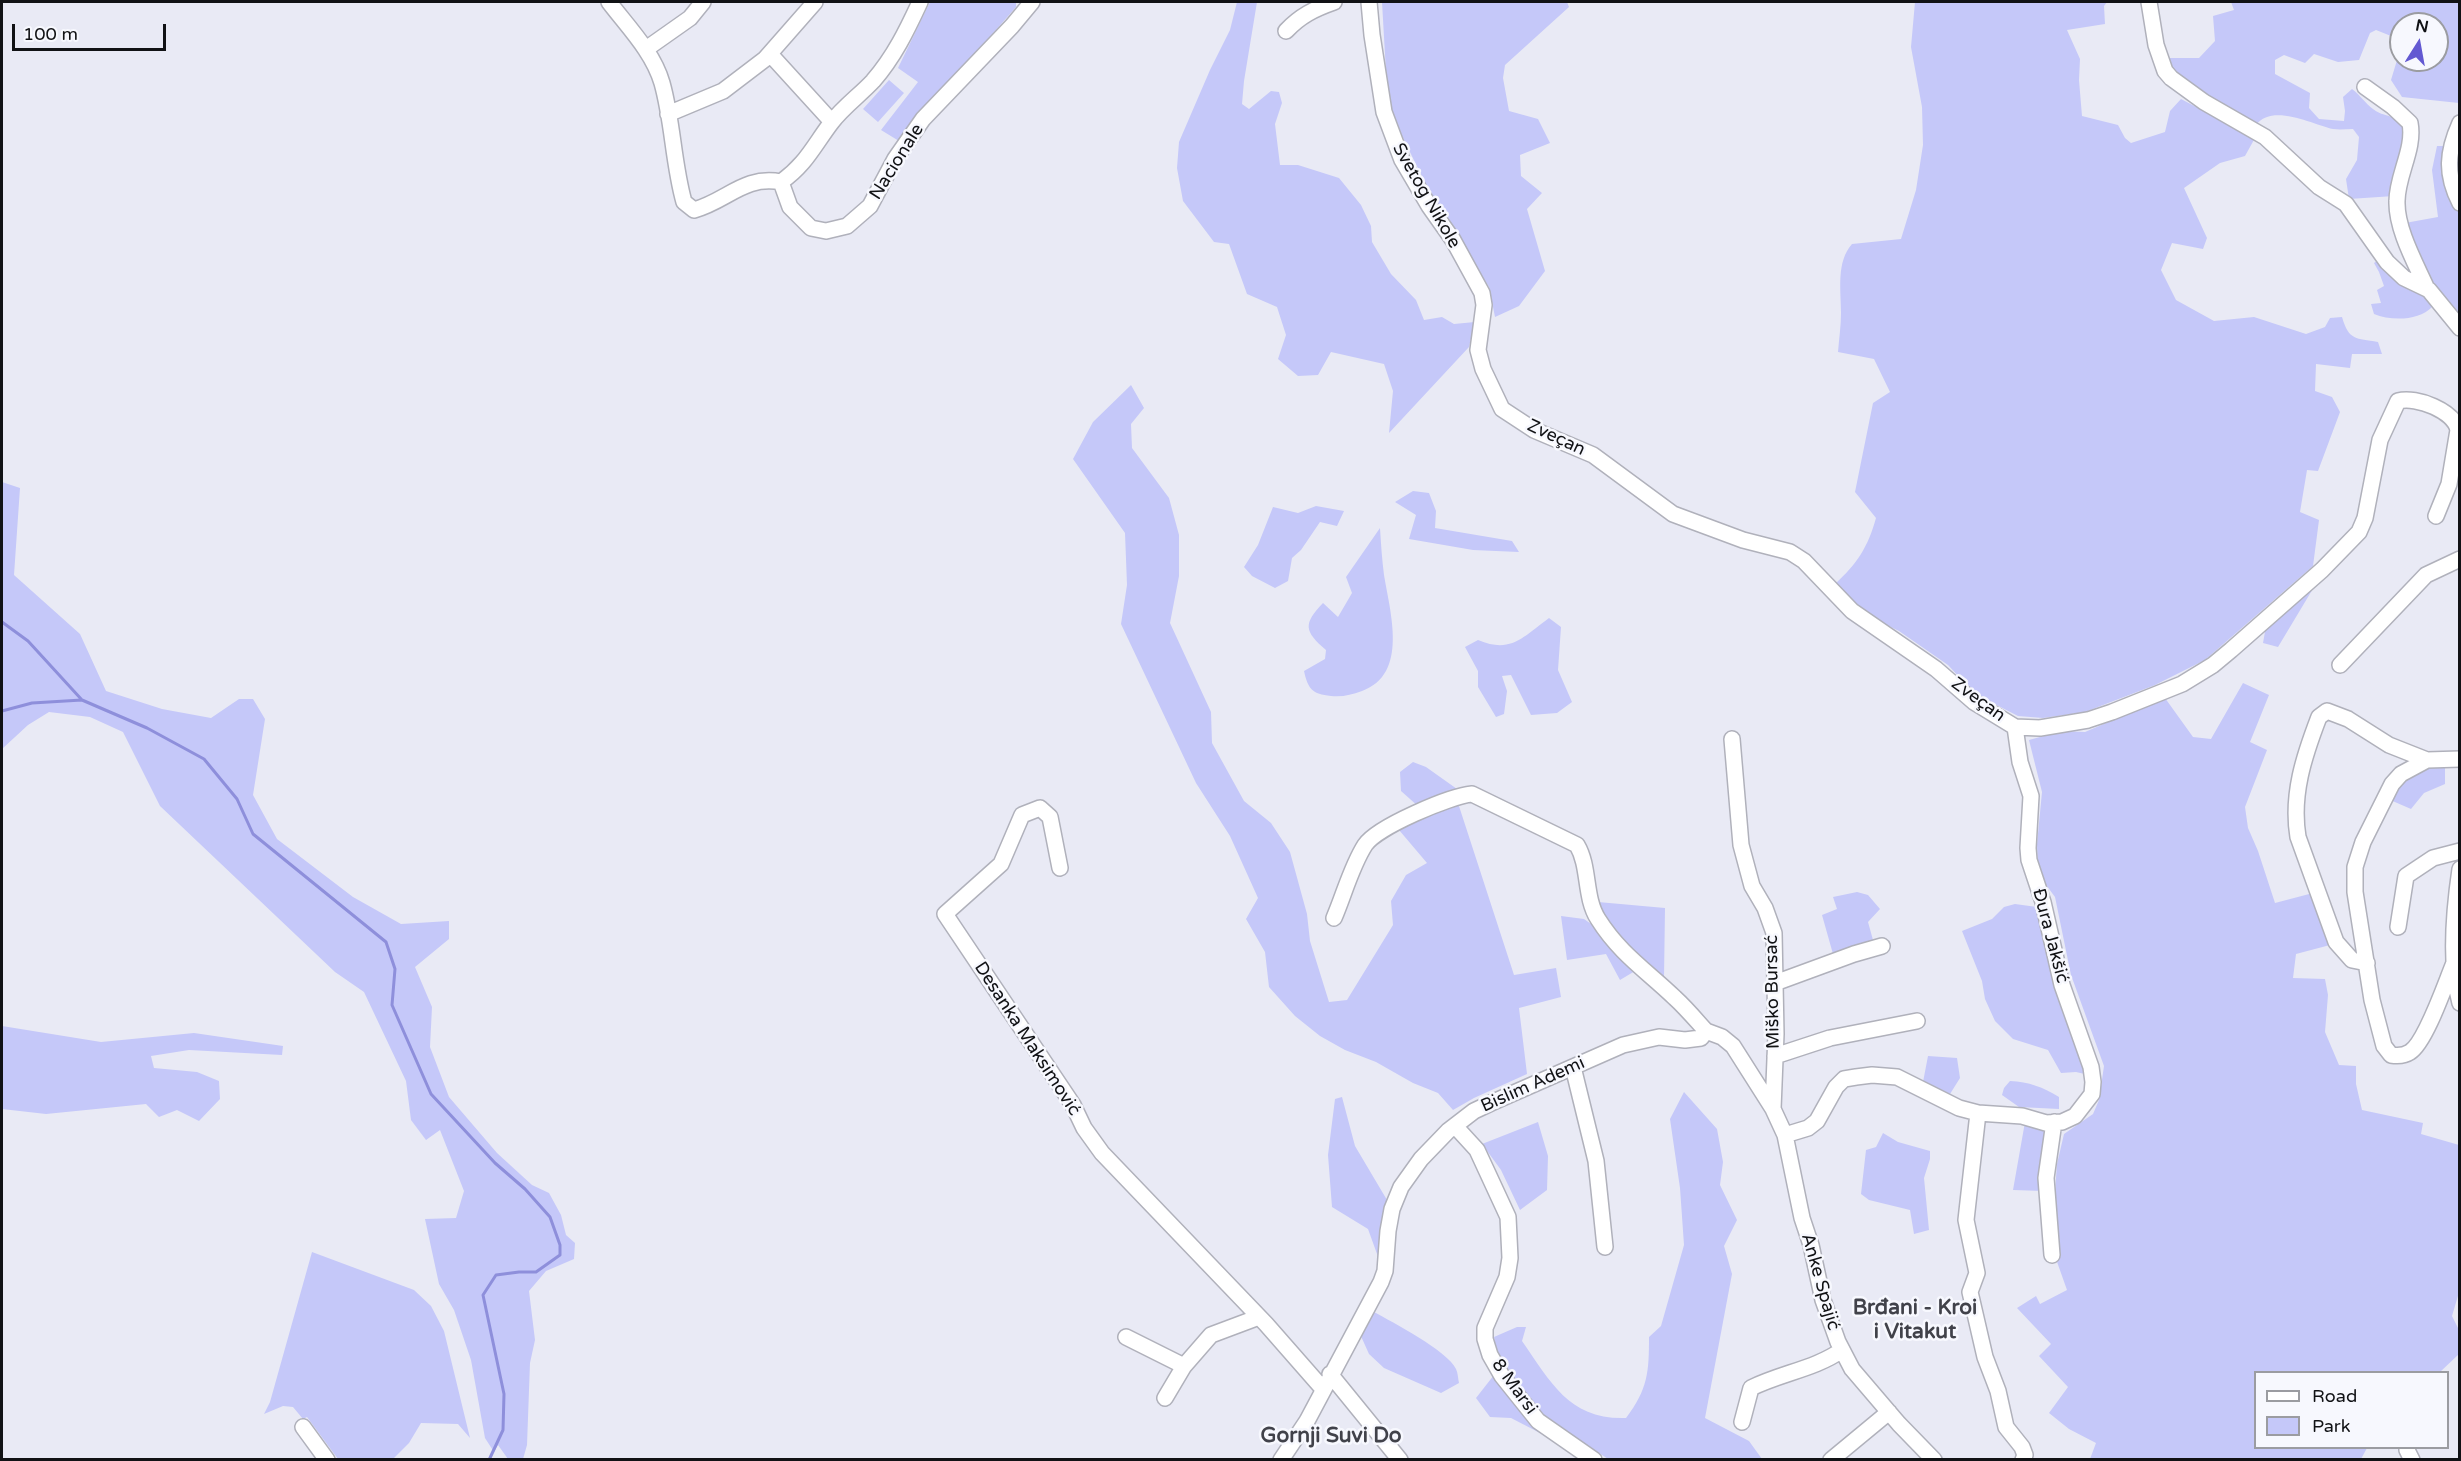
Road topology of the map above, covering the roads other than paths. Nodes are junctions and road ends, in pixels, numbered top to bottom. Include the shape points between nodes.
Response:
1 (609, 2) edge
2 (703, 2) edge
3 (815, 2) edge
4 (920, 2) edge
5 (1334, 2) edge
6 (1369, 2) edge
7 (2149, 2) edge
8 (1029, 3) edge
9 (1286, 31) dead end
10 (646, 49) junction
11 (770, 54) junction
12 (2365, 87) dead end
13 (668, 114) junction
14 (832, 122) junction
15 (2460, 123) edge
16 (781, 182) junction
17 (2460, 203) edge
18 (2427, 289) junction
19 (2460, 328) edge
20 (1478, 350) joint
21 (2459, 431) edge
22 (2436, 516) dead end
23 (2460, 559) edge
24 (2340, 665) dead end
25 (2015, 727) junction
26 (1732, 739) dead end
27 (2459, 758) edge
28 (2427, 760) junction
29 (2460, 851) edge
30 (1060, 868) dead end
31 (2460, 869) edge
32 (1334, 918) dead end
33 (2398, 927) dead end
34 (2457, 945) edge
35 (1882, 946) dead end
36 (2367, 963) junction
37 (2454, 963) junction
38 (1775, 983) junction
39 (2460, 1003) edge
40 (1917, 1021) dead end
41 (1707, 1031) junction
42 (1775, 1056) junction
43 (1573, 1067) junction
44 (1773, 1109) junction
45 (1978, 1113) junction
46 (2054, 1122) junction
47 (1455, 1126) junction
48 (1785, 1135) junction
49 (1605, 1247) dead end
50 (2052, 1255) dead end
51 (1258, 1317) junction
52 (1126, 1337) dead end
53 (1842, 1350) junction
54 (1184, 1366) junction
55 (1330, 1374) junction
56 (1323, 1389) junction
57 (1165, 1398) dead end
58 (1889, 1412) junction
59 (1742, 1422) dead end
60 (303, 1426) dead end
61 (1932, 1459) edge
62 (327, 1460) edge
63 (1281, 1460) edge
64 (1400, 1460) edge
65 (1594, 1460) edge
66 (1832, 1460) edge
67 (2023, 1460) edge

1 - 10 street
2 - 10 street via 690,18
3 - 11 street
4 - 14 street via 897,50
5 - 9 street via 1313,9
6 - 20 street, Svetog Nikole via 1380,95 1393,139 1482,293
7 - 18 street via 2156,45 2171,78 2265,137 2319,187 2346,204 2404,278
8 - 16 street, Nacionale via 923,119 895,159 870,206 847,226 826,231 811,228 790,207
10 - 13 street via 662,82
11 - 13 street via 723,91
11 - 14 street
12 - 18 street via 2410,123 2411,139 2397,201 2408,246
13 - 16 street via 684,202 694,210 742,186 758,181
14 - 16 street via 798,170
15 - 17 street via 2448,161 2451,186
18 - 19 street
20 - 25 street, Zveçan via 1502,409 1534,430 1593,455 1673,514 1743,540 1790,552 1804,561 1852,611 1936,669 1974,702
21 - 22 street, Zveçan via 2449,484
21 - 25 street, Zveçan via 2454,419 2436,409 2409,399 2398,400 2380,440 2359,532 2322,570 2213,665 2182,684 2088,720 2040,728
23 - 24 street via 2426,575
25 - 46 street, Ðura Jakšić via 2020,762 2031,796 2029,861 2093,1082 2092,1094 2084,1107 2075,1116
26 - 38 street, Miško Bursać via 1741,845 1752,886 1774,933
27 - 28 street
28 - 36 street via 2401,774 2392,784 2357,855 2355,892
28 - 36 street via 2389,745 2348,719 2327,711 2319,717 2298,782 2298,837 2336,942 2352,960
29 - 33 street via 2433,858 2406,876
30 - 51 street, Desanka Maksimović via 1050,817 1040,808 1022,815 1001,864 945,914 1102,1154
31 - 34 street via 2455,904
32 - 41 street via 1366,843 1422,811 1472,794 1577,845 1584,857 1596,917 1634,963
34 - 37 street
35 - 38 street
36 - 37 street via 2384,1046 2397,1056 2414,1048 2434,1015
37 - 39 street
38 - 42 street, Miško Bursać
40 - 42 street via 1830,1038
41 - 43 street, Bislim Ademi via 1701,1038 1659,1037 1623,1045
41 - 44 street via 1733,1046
42 - 44 street, Miško Bursać
43 - 47 street, Bislim Ademi via 1474,1111
43 - 49 street via 1596,1161
44 - 48 street, Anke Spajić
45 - 46 street
45 - 48 street via 1944,1102 1897,1077 1864,1076 1844,1079 1817,1121
45 - 67 street via 1966,1220 1977,1274 1970,1292 2006,1427 2022,1447
46 - 50 street via 2046,1179
47 - 55 street, Bislim Ademi via 1435,1143 1401,1187 1390,1220 1385,1271
47 - 65 street, 8 Marsi via 1477,1150 1508,1217 1507,1277 1485,1328 1490,1355 1538,1421
48 - 53 street, Anke Spajić via 1823,1300
51 - 54 street via 1211,1335
51 - 56 street, Desanka Maksimović
52 - 54 street
53 - 58 street, Anke Spajić via 1852,1369
53 - 59 street via 1826,1361 1751,1388
54 - 57 street
55 - 56 street, Bislim Ademi
55 - 64 street
56 - 63 street, Bislim Ademi
58 - 61 street, Anke Spajić
58 - 66 street
60 - 62 street

